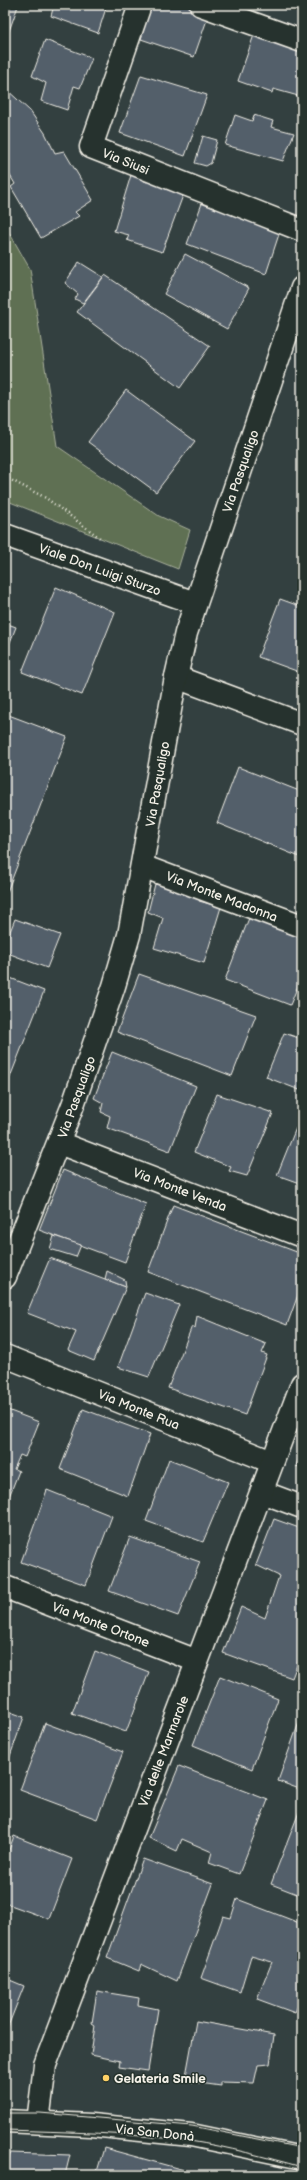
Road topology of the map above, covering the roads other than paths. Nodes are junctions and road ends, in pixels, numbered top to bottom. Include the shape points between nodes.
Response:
1 (140, 5) edge
2 (201, 5) edge
3 (302, 41) edge
4 (302, 230) edge
5 (302, 288) edge
6 (5, 535) edge
7 (195, 603) junction
8 (176, 677) junction
9 (302, 724) edge
10 (142, 866) junction
11 (302, 926) edge
12 (59, 1143) junction
13 (302, 1236) edge
14 (5, 1277) edge
15 (5, 1356) edge
16 (302, 1384) edge
17 (272, 1462) junction
18 (262, 1492) junction
19 (302, 1508) edge
20 (5, 1587) edge
21 (198, 1661) junction
22 (5, 2121) edge
23 (38, 2122) junction
24 (302, 2158) edge

1 - 4 street, Via Siusi via 90,146
2 - 3 street
5 - 7 street, Via Pasqualigo
6 - 7 street, Viale Don Luigi Sturzo
7 - 8 street, Via Pasqualigo
8 - 9 street
8 - 10 street, Via Pasqualigo
10 - 11 street, Via Monte Madonna
10 - 12 street, Via Pasqualigo via 129,935 114,986
12 - 13 street, Via Monte Venda
12 - 14 street, Via Pasqualigo
15 - 17 street, Via Monte Rua
16 - 17 street, Via delle Marmarole
17 - 18 street, Via delle Marmarole
18 - 19 street
18 - 21 street, Via delle Marmarole
20 - 21 street, Via Monte Ortone
21 - 23 street, Via delle Marmarole via 44,2065
22 - 23 street, Via San Donà
23 - 24 street, Via San Donà via 191,2135

